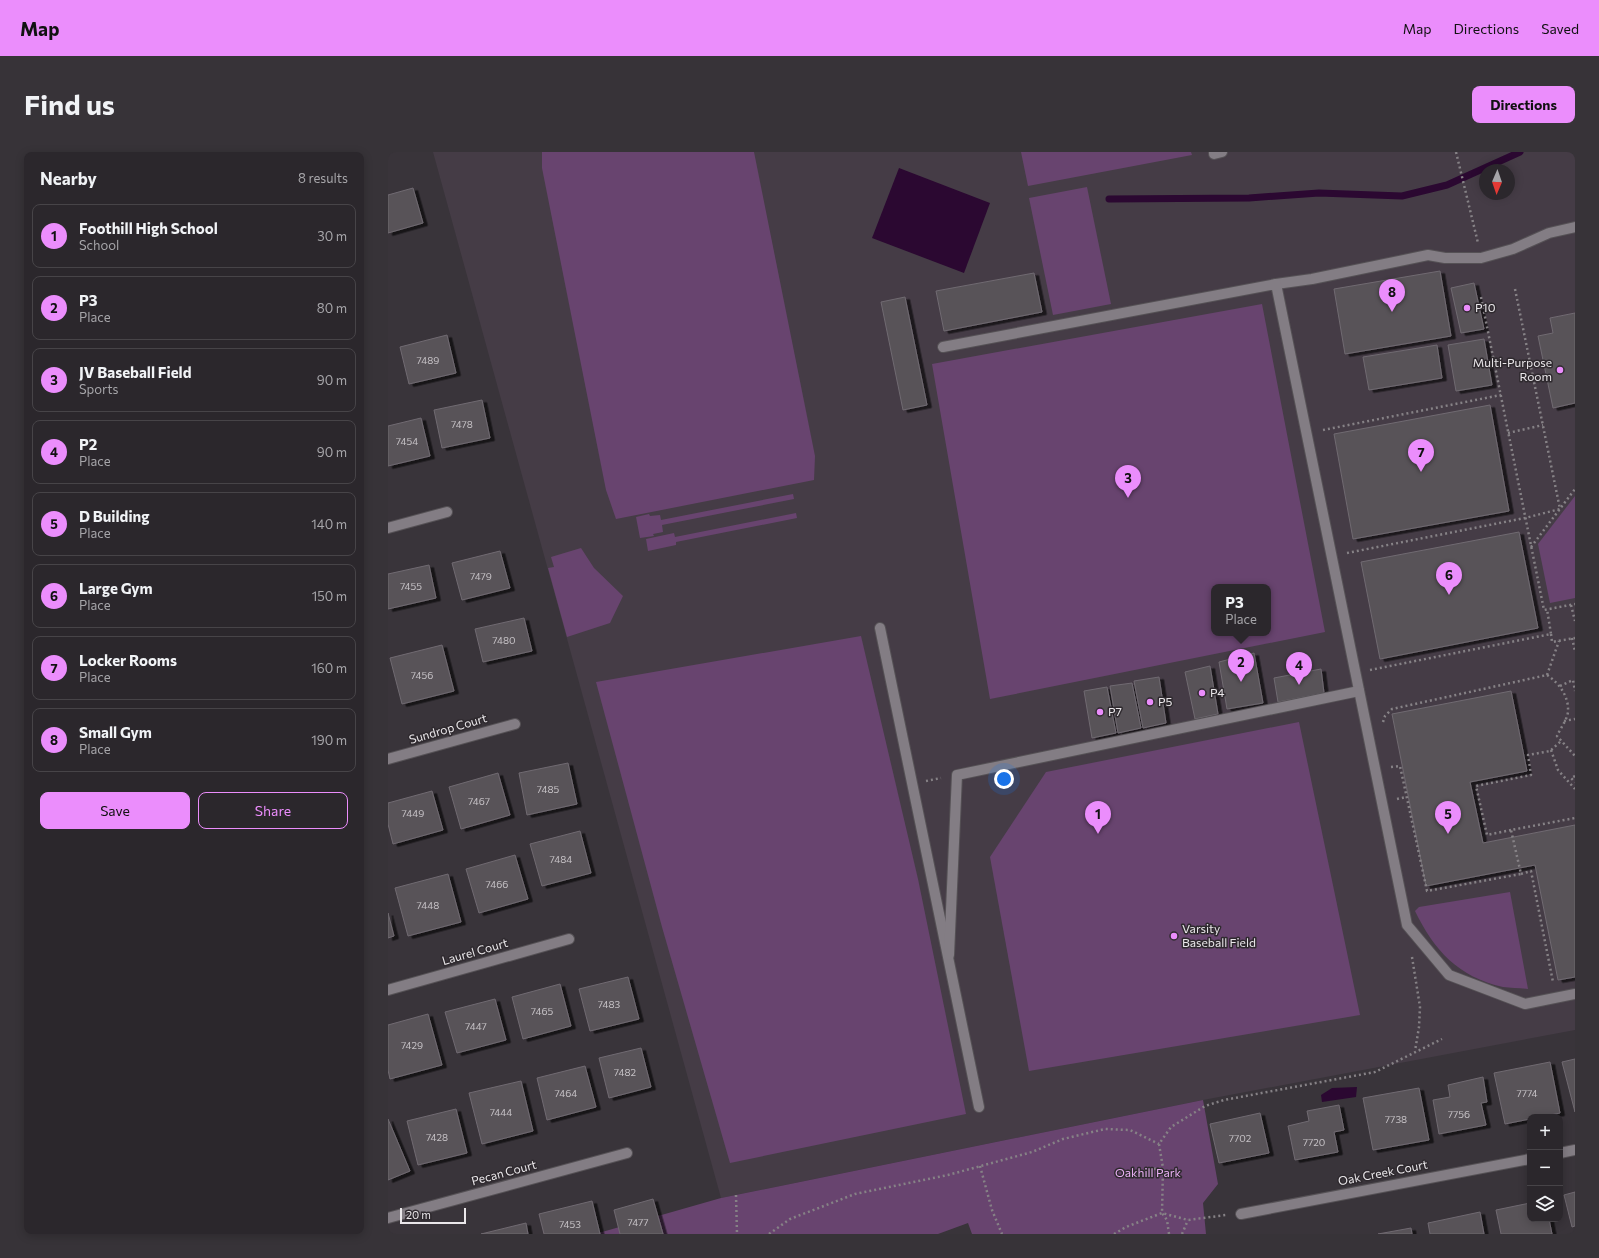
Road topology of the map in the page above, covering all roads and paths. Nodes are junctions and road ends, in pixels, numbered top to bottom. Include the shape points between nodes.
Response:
1 (1214, 152) edge
2 (1222, 152) edge
3 (1456, 152) edge
4 (1575, 227) edge
5 (1481, 258) junction
6 (1276, 284) junction
7 (1515, 289) dead end
8 (1481, 297) dead end
9 (943, 347) dead end
10 (1501, 395) junction
11 (1543, 425) junction
12 (1508, 433) junction
13 (1307, 434) junction
14 (1575, 489) edge
15 (1560, 509) junction
16 (447, 512) dead end
17 (1525, 518) junction
18 (388, 528) edge
19 (1531, 547) junction
20 (1332, 556) junction
21 (1573, 604) edge
22 (1547, 609) junction
23 (1575, 621) edge
24 (880, 628) dead end
25 (1551, 634) junction
26 (1574, 638) edge
27 (1559, 641) junction
28 (1575, 651) edge
29 (1356, 672) junction
30 (1547, 674) junction
31 (1560, 686) junction
32 (1359, 691) junction
33 (1575, 691) edge
34 (1575, 719) edge
35 (1564, 721) junction
36 (515, 724) dead end
37 (1382, 724) dead end
38 (1561, 741) junction
39 (1551, 750) junction
40 (1575, 756) edge
41 (388, 759) edge
42 (1388, 760) dead end
43 (957, 775) junction
44 (1575, 776) edge
45 (1575, 782) edge
46 (911, 784) junction
47 (1575, 789) edge
48 (1575, 818) edge
49 (1511, 830) junction
50 (1521, 874) junction
51 (569, 938) dead end
52 (1412, 954) dead end
53 (949, 956) junction
54 (1554, 985) dead end
55 (388, 990) edge
56 (1575, 994) edge
57 (1442, 1039) dead end
58 (1415, 1051) junction
59 (980, 1106) dead end
60 (1159, 1144) junction
61 (1575, 1150) edge
62 (1563, 1152) edge
63 (627, 1153) dead end
64 (1527, 1160) edge
65 (980, 1166) junction
66 (1163, 1168) junction
67 (1144, 1170) dead end
68 (736, 1195) dead end
69 (1162, 1213) junction
70 (1241, 1214) joint
71 (388, 1218) edge
72 (1188, 1220) junction
73 (737, 1234) edge
74 (769, 1234) edge
75 (1002, 1234) edge
76 (1114, 1234) edge
77 (1169, 1234) edge
78 (1182, 1234) edge

1 - 2 street
3 - 5 path
4 - 5 street via 1549,233 1513,249
5 - 6 street via 1445,258 1428,255
6 - 9 street
6 - 13 street
7 - 11 path
8 - 10 path
10 - 12 path
10 - 13 path
11 - 12 path
11 - 15 path
12 - 17 path
13 - 20 street
14 - 15 path
15 - 17 path
15 - 19 path
16 - 18 street
17 - 19 path
17 - 20 path
19 - 22 path via 1544,610
20 - 29 street
21 - 22 path
21 - 23 path
22 - 25 path
24 - 46 street
25 - 27 path via 1552,642
25 - 29 path
26 - 27 path
26 - 28 path
27 - 30 path
29 - 32 street
30 - 31 path
30 - 37 path via 1392,709
31 - 33 path via 1572,680
31 - 35 path via 1566,696 1568,713
32 - 43 street
32 - 56 street via 1407,925 1449,975 1525,1004
34 - 35 path
35 - 38 path via 1557,736
36 - 41 street, Sundrop Court
38 - 39 path
38 - 40 path
39 - 47 path via 1558,770
39 - 49 path via 1528,755 1531,775 1476,786 1487,835
42 - 50 path via 1390,767 1400,766 1427,891
43 - 46 path
43 - 53 street
44 - 45 path via 1571,778
46 - 53 street
48 - 49 path
49 - 50 path
50 - 54 path via 1531,871
51 - 55 street, Laurel Court
52 - 58 path via 1420,1006
53 - 59 street
57 - 58 path
58 - 60 path via 1374,1072 1224,1100 1205,1106 1172,1127
60 - 65 path via 1130,1130 1105,1129 1063,1138 1032,1152
60 - 66 path
61 - 62 street
63 - 71 street, Pecan Court
64 - 70 street, Oak Creek Court
65 - 74 path via 855,1194 790,1219
65 - 75 path via 992,1210
66 - 67 path
66 - 69 path
68 - 73 path
69 - 72 path
69 - 76 path
69 - 77 path via 1167,1220
70 - 72 path
72 - 78 path

